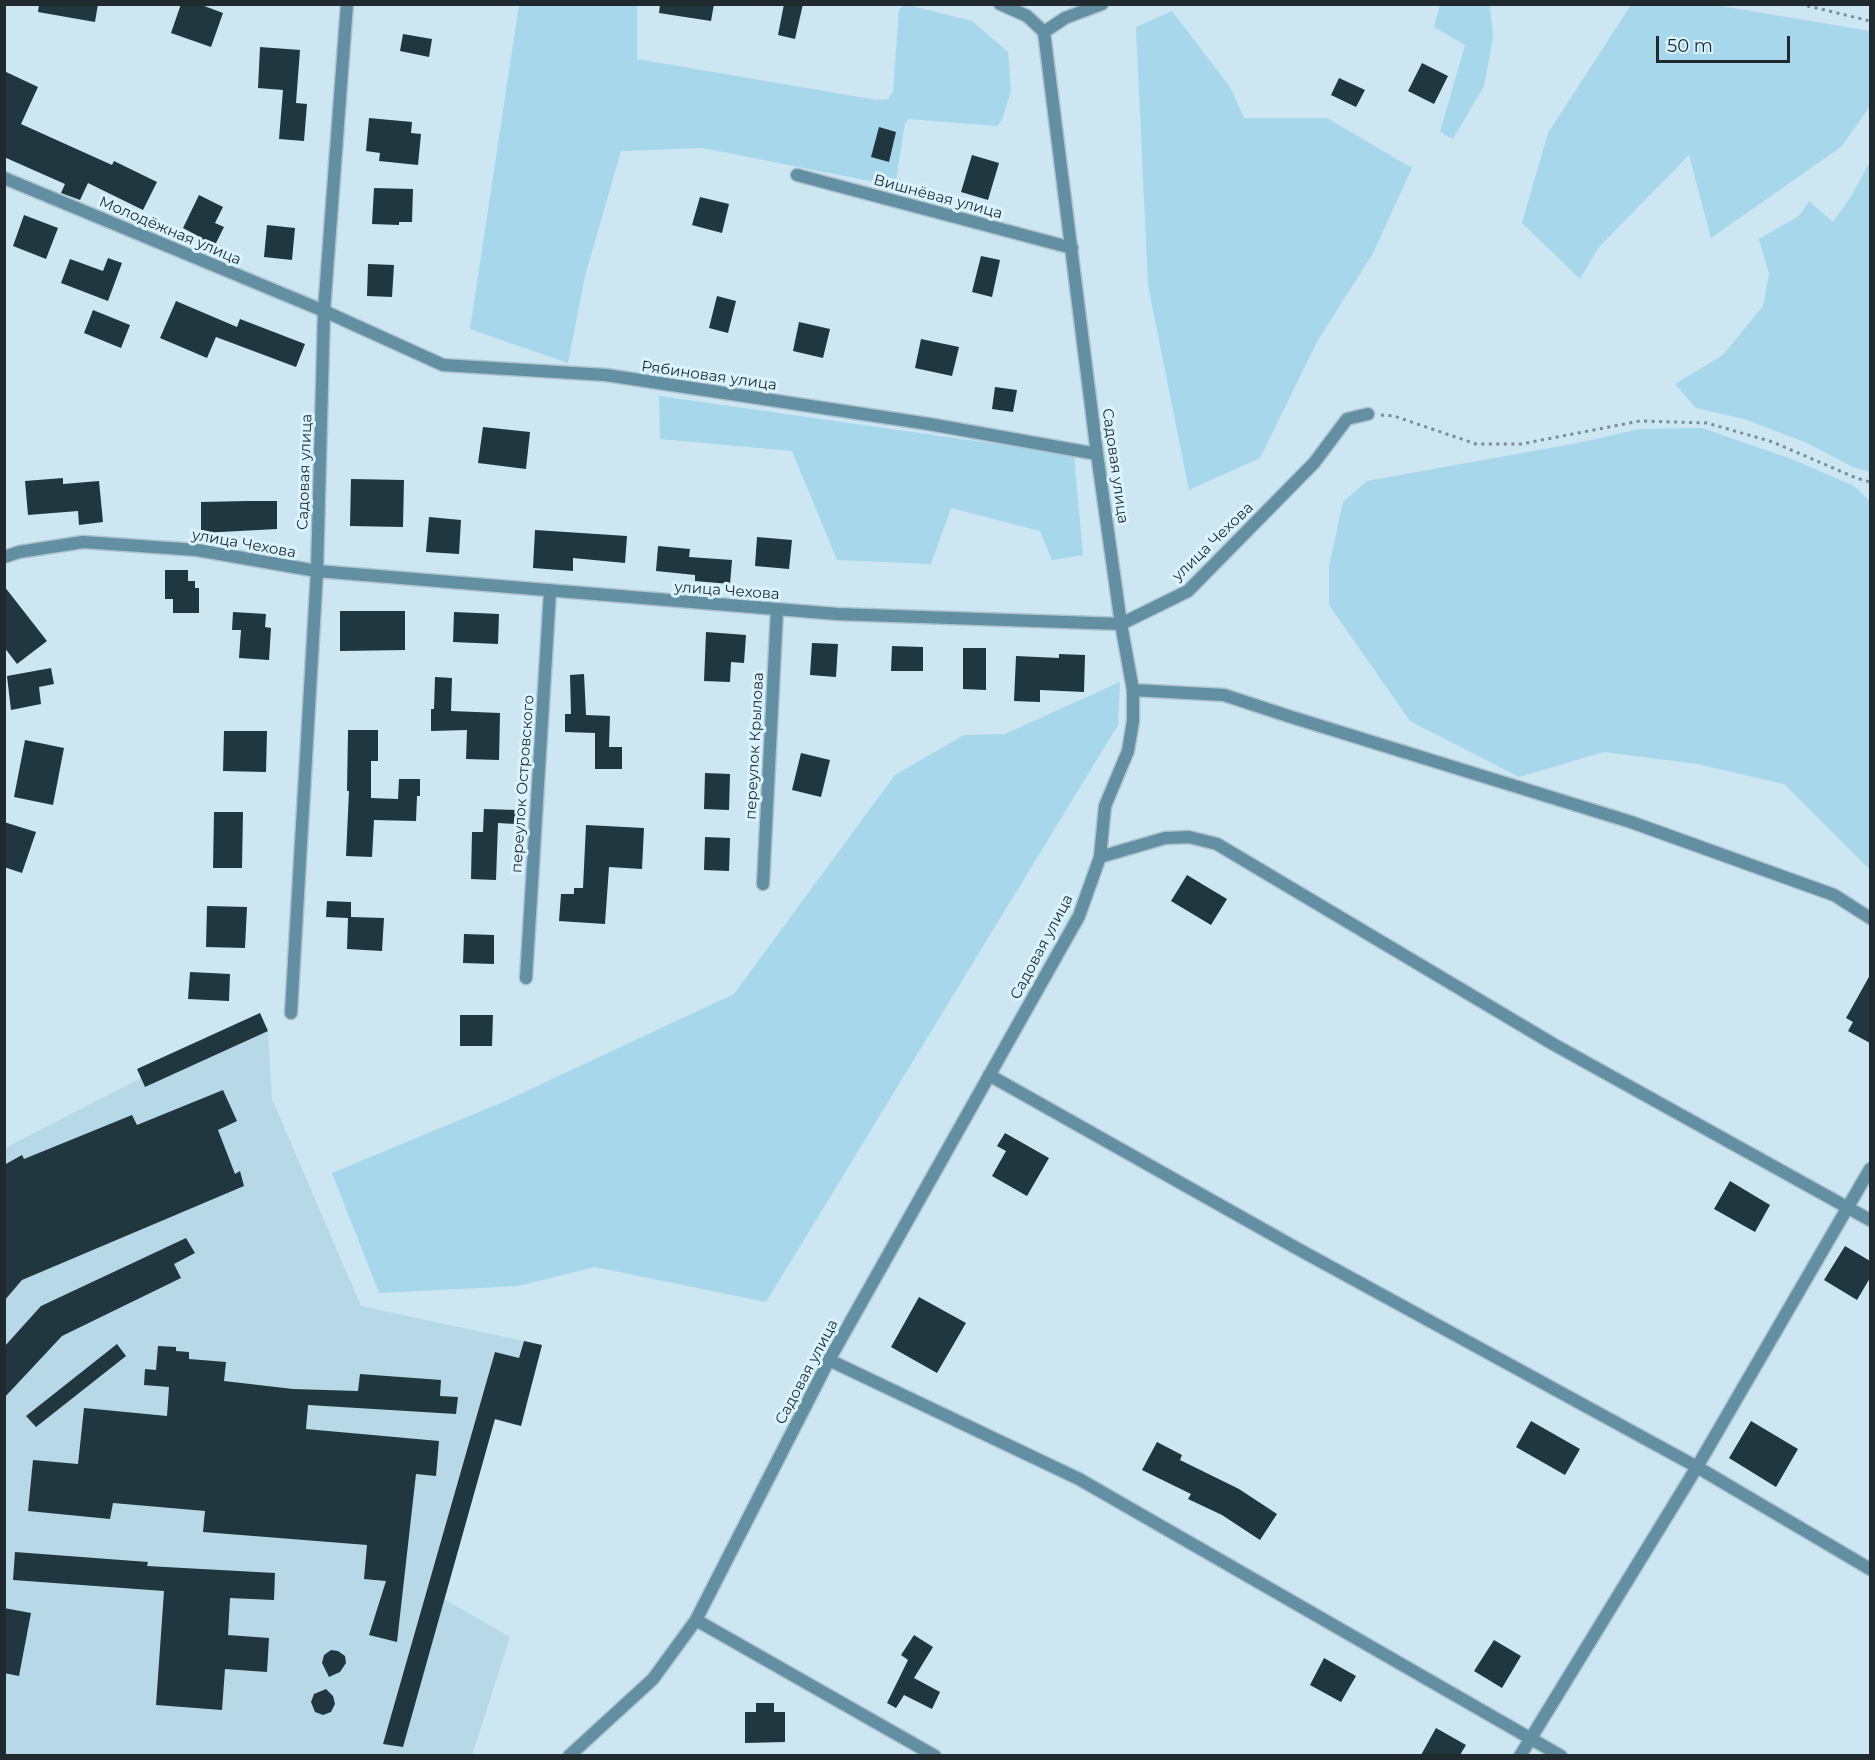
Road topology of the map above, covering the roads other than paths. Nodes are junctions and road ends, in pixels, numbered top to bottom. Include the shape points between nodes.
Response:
1 (1000, 4) edge
2 (1102, 4) edge
3 (345, 5) edge
4 (1044, 32) junction
5 (797, 175) dead end
6 (4, 178) edge
7 (1072, 248) junction
8 (324, 311) junction
9 (1368, 414) road end
10 (1097, 454) junction
11 (4, 557) edge
12 (317, 572) junction
13 (550, 592) junction
14 (777, 610) junction
15 (1121, 624) junction
16 (1133, 690) junction
17 (1100, 857) junction
18 (763, 884) dead end
19 (1870, 918) edge
20 (526, 978) dead end
21 (291, 1013) dead end
22 (989, 1075) junction
23 (1870, 1169) edge
24 (1848, 1208) junction
25 (1870, 1220) edge
26 (829, 1360) junction
27 (1697, 1467) junction
28 (1870, 1569) edge
29 (696, 1620) junction
30 (1530, 1737) junction
31 (569, 1755) edge
32 (935, 1755) edge
33 (1520, 1755) edge
34 (1561, 1755) edge

1 - 4 street via 1027,16
2 - 4 street via 1065,18
3 - 8 street, Садовая улица
4 - 7 street, Садовая улица
5 - 7 street, Вишнёвая улица
6 - 8 street, Молодёжная улица
7 - 10 street, Садовая улица
8 - 10 street, Рябиновая улица via 443,366 606,375 929,423
8 - 12 street, Садовая улица
9 - 15 street, улица Чехова via 1347,419 1314,462 1188,591
10 - 15 street, Садовая улица
11 - 12 street, улица Чехова via 83,542 197,550
12 - 13 street, улица Чехова
12 - 21 street, Садовая улица
13 - 14 street, улица Чехова
13 - 20 street, переулок Островского
14 - 15 street, улица Чехова
14 - 18 street, переулок Крылова
15 - 16 street, Садовая улица
16 - 17 street, Садовая улица via 1128,751 1105,806
16 - 19 street via 1224,695 1631,822 1834,895
17 - 22 street, Садовая улица via 1079,916
17 - 24 street via 1165,838 1189,837 1217,844 1553,1044
22 - 26 street, Садовая улица
22 - 27 street
23 - 24 street
24 - 25 street
24 - 27 street
26 - 29 street, Садовая улица
26 - 30 street via 1079,1479
27 - 28 street
27 - 30 street
29 - 31 street, Садовая улица via 653,1679
29 - 32 street
30 - 33 street
30 - 34 street

